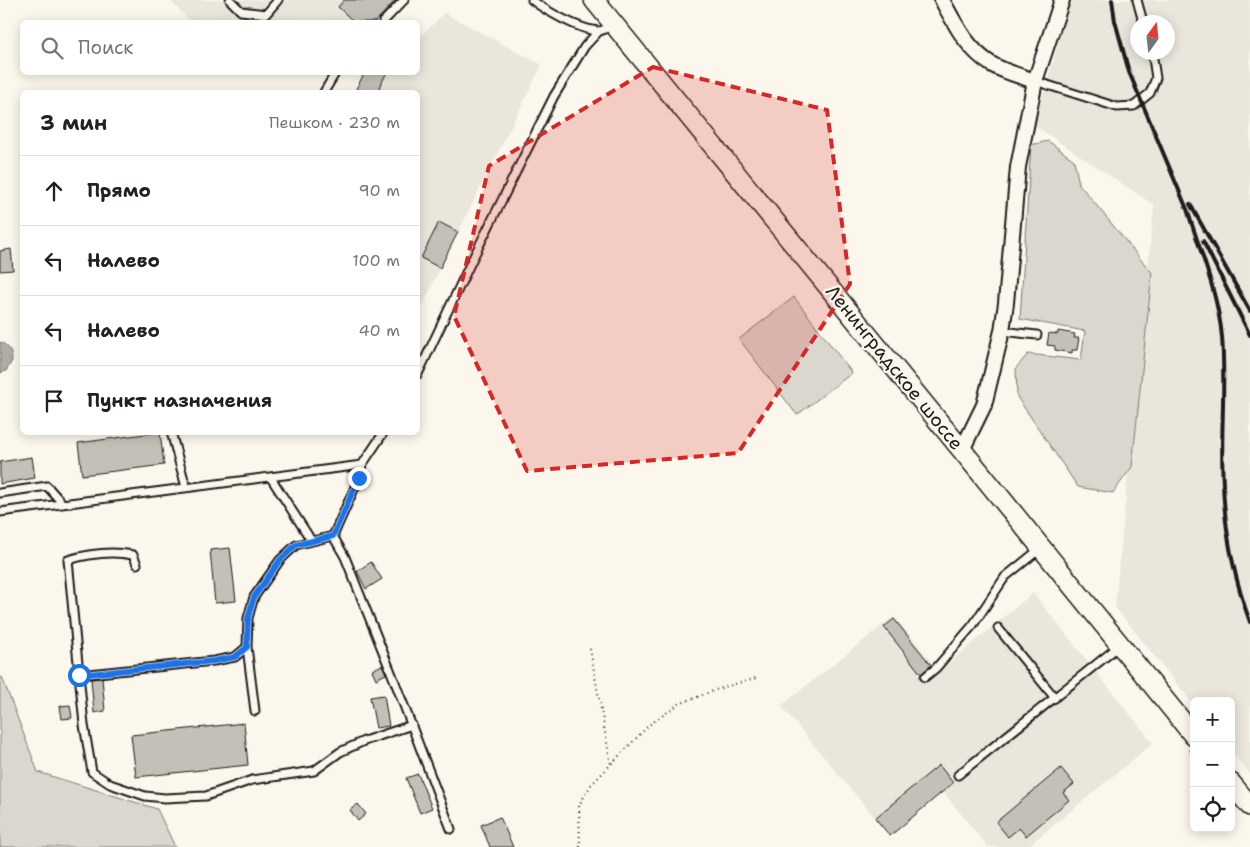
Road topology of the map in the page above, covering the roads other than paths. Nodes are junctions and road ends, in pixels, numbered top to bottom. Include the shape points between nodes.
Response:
1 (230, 0) edge
2 (278, 0) edge
3 (404, 0) edge
4 (532, 0) edge
5 (594, 0) edge
6 (942, 0) edge
7 (1062, 0) edge
8 (1137, 0) edge
9 (1142, 15) edge
10 (385, 20) edge
11 (606, 28) junction
12 (1153, 60) edge
13 (334, 75) edge
14 (1035, 81) junction
15 (325, 90) edge
16 (1002, 331) junction
17 (1037, 335) dead end
18 (420, 370) edge
19 (172, 435) edge
20 (382, 435) edge
21 (962, 450) junction
22 (362, 465) junction
23 (271, 478) junction
24 (186, 487) junction
25 (0, 494) edge
26 (63, 504) junction
27 (0, 512) edge
28 (333, 536) junction
29 (311, 540) junction
30 (1042, 548) junction
31 (138, 564) dead end
32 (998, 628) dead end
33 (1120, 645) junction
34 (247, 647) junction
35 (79, 675) junction
36 (925, 677) dead end
37 (1055, 698) junction
38 (255, 711) dead end
39 (412, 725) junction
40 (1190, 731) edge
41 (958, 775) dead end
42 (1234, 787) edge
43 (1250, 806) edge
44 (451, 829) dead end

1 - 2 lane via 240,11 266,14
3 - 10 lane
4 - 11 lane via 577,25
5 - 11 main road, Ленинградское шоссе
6 - 14 street via 961,35 975,52 992,65
7 - 14 street
8 - 9 lane
11 - 18 lane via 585,46 554,96
11 - 21 main road, Ленинградское шоссе
12 - 14 lane via 1156,78 1150,93 1134,106 1117,107
13 - 15 lane
14 - 16 street via 1018,167
16 - 17 lane
16 - 21 street via 984,405
19 - 24 lane
20 - 22 lane
21 - 30 main road, Ленинградское шоссе
22 - 23 lane
22 - 28 lane
23 - 24 lane
23 - 29 lane
24 - 26 lane
25 - 26 lane via 47,486
26 - 27 lane
28 - 29 lane
28 - 39 lane via 345,558
29 - 34 lane via 296,545 280,560 254,597 248,618
30 - 33 main road, Ленинградское шоссе
30 - 36 lane via 1005,578 972,625
31 - 35 lane via 133,554 120,552 68,560
32 - 37 lane
33 - 37 lane
33 - 40 main road, Ленинградское шоссе
34 - 35 lane via 235,657 221,660
34 - 38 lane
35 - 39 lane via 92,772 110,784 145,796 206,796 252,780 314,771 340,752
37 - 41 lane
39 - 44 lane
42 - 43 main road

